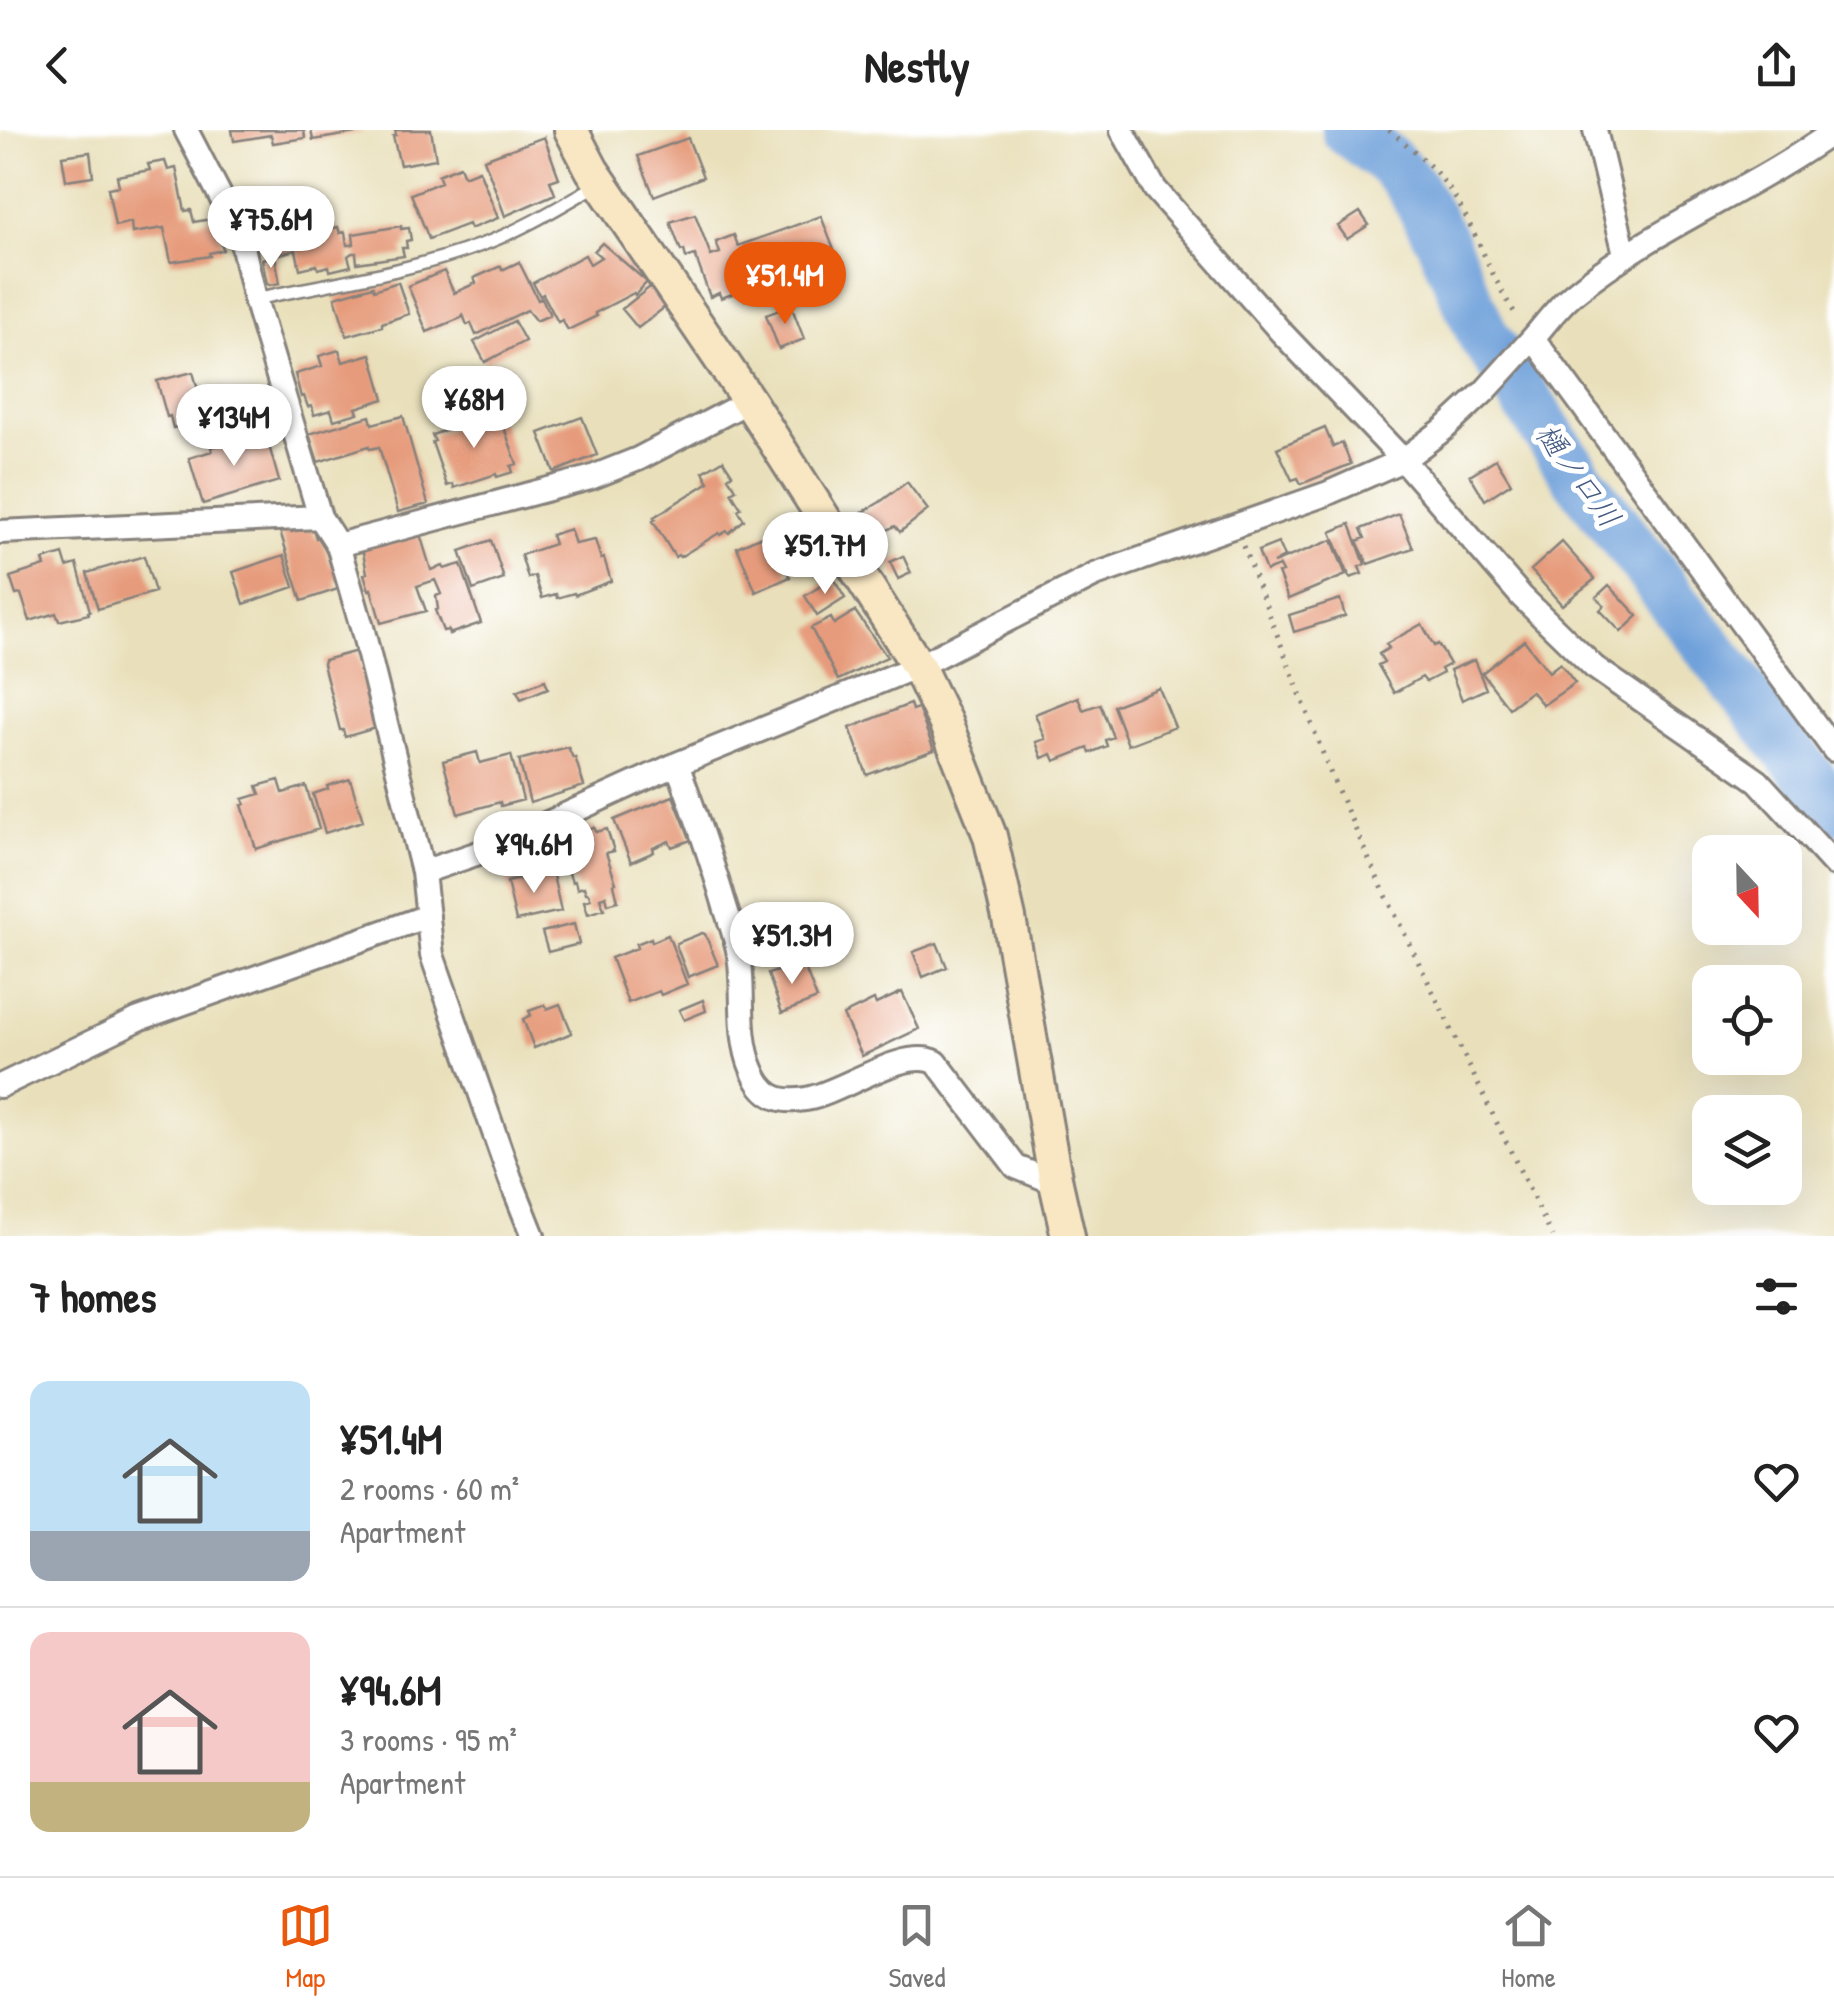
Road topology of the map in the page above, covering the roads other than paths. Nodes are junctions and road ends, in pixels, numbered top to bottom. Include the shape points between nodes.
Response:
1 (186, 130) edge
2 (571, 130) edge
3 (1122, 130) edge
4 (1595, 130) edge
5 (1834, 131) edge
6 (601, 183) junction
7 (1625, 254) junction
8 (255, 300) junction
9 (1528, 344) junction
10 (749, 401) junction
11 (1402, 460) junction
12 (320, 517) junction
13 (0, 532) edge
14 (338, 546) junction
15 (918, 666) junction
16 (1834, 750) edge
17 (677, 764) junction
18 (1834, 864) edge
19 (423, 872) junction
20 (428, 916) junction
21 (0, 1086) edge
22 (1056, 1183) junction
23 (533, 1236) edge
24 (1068, 1236) edge

1 - 8 street via 240,234
2 - 6 street
3 - 11 street via 1155,189
4 - 7 street
5 - 7 street
6 - 8 lane via 480,245
6 - 10 street
7 - 9 street via 1570,296
8 - 12 street
9 - 11 street via 1485,392
9 - 16 street
10 - 14 street via 590,478
10 - 15 street
11 - 15 street via 1326,494 1095,575
11 - 18 street via 1522,597 1594,667 1758,782
12 - 13 street
12 - 14 street
14 - 19 street
15 - 17 street
15 - 22 street via 990,836
17 - 19 street via 493,848
17 - 22 street via 739,953 744,1038 751,1069 767,1094 810,1099 926,1058 936,1062 1016,1167
19 - 20 street
20 - 21 street via 140,1018
20 - 23 street via 432,955
22 - 24 street

